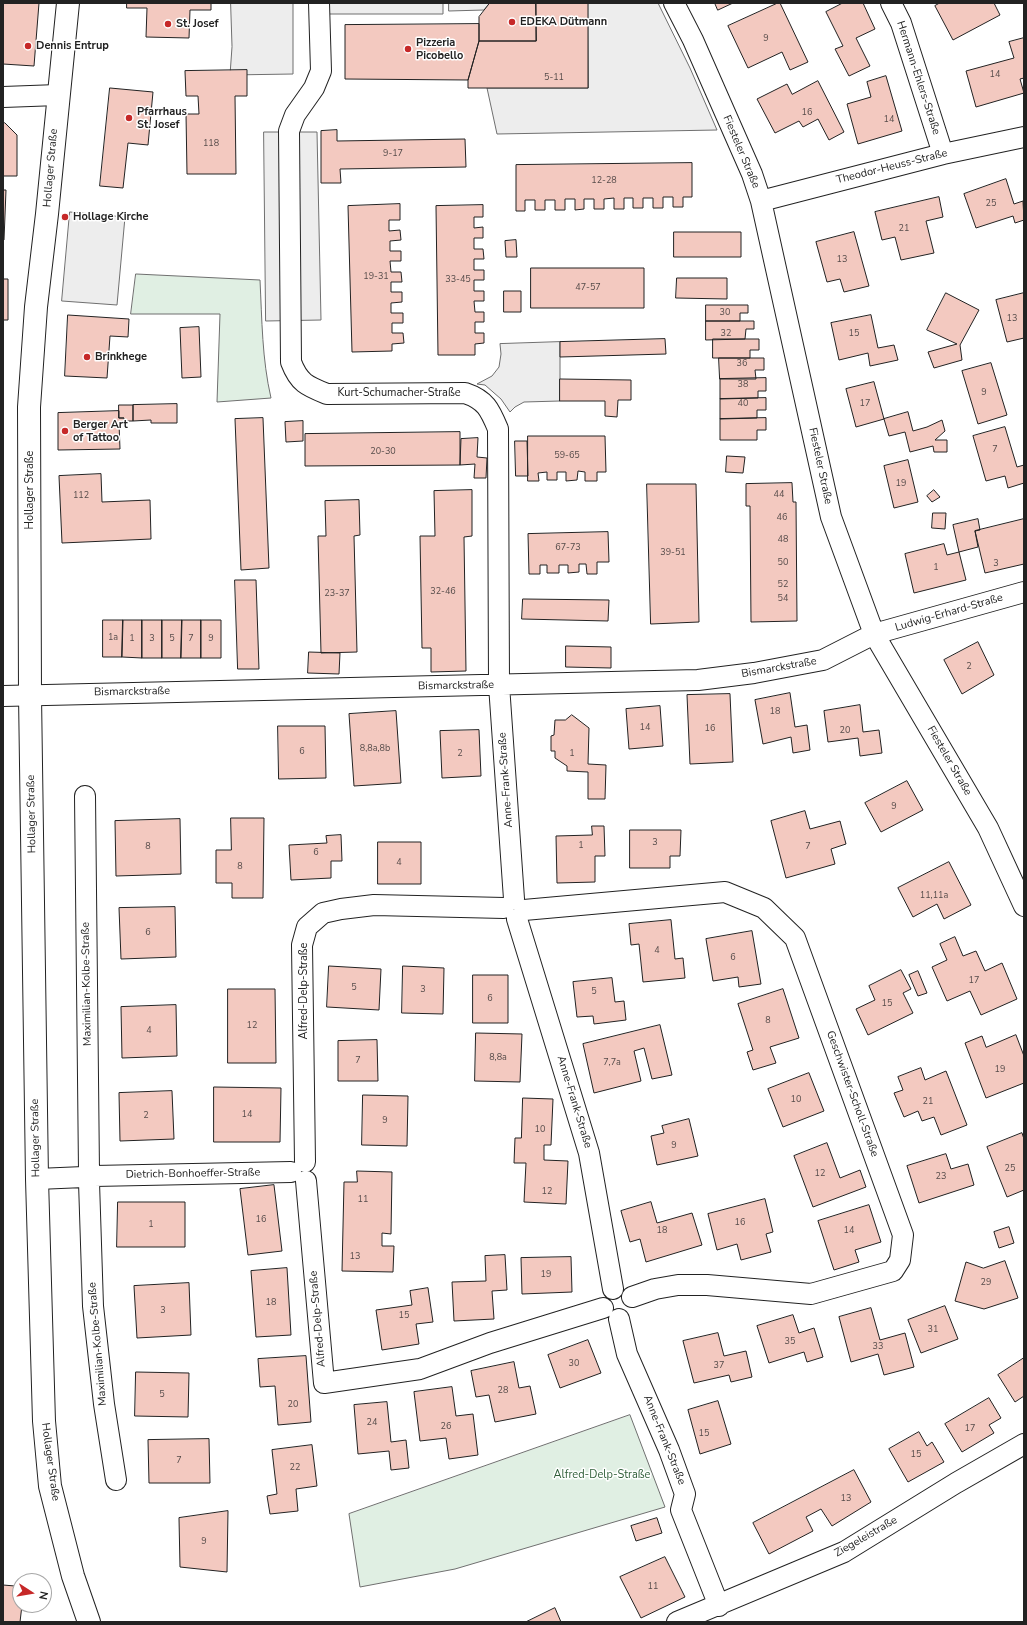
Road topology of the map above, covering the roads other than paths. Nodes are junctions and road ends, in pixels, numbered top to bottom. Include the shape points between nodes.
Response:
1 (68, 3) edge
2 (319, 3) edge
3 (674, 3) edge
4 (891, 3) edge
5 (58, 95) junction
6 (3, 97) edge
7 (1024, 137) edge
8 (942, 154) junction
9 (761, 201) junction
10 (1024, 592) edge
11 (874, 634) junction
12 (499, 685) junction
13 (30, 695) junction
14 (3, 696) edge
15 (85, 796) dead end
16 (1024, 906) edge
17 (515, 909) junction
18 (301, 1172) junction
19 (89, 1177) junction
20 (37, 1179) junction
21 (613, 1288) junction
22 (632, 1297) junction
23 (603, 1308) junction
24 (619, 1319) junction
25 (1024, 1444) edge
26 (116, 1480) dead end
27 (719, 1606) junction
28 (89, 1622) edge
29 (677, 1622) edge

1 - 5 main road, Hollager Straße
2 - 12 street, Kurt-Schumacher-Straße via 321,71 314,88 295,115 289,131 291,362 296,374 306,385 327,394 465,393 477,397 490,410 498,430
3 - 9 street, Fiesteler Straße via 752,174
4 - 8 street, Hermann-Ehlers-Straße via 901,23
5 - 6 street
5 - 13 main road, Hollager Straße via 36,307 29,408
7 - 8 street, Theodor-Heuss-Straße
8 - 9 street, Theodor-Heuss-Straße
9 - 11 street, Fiesteler Straße via 831,517
10 - 11 street, Ludwig-Erhard-Straße
11 - 12 street, Bismarckstraße via 823,660 754,673 698,680
11 - 16 street, Fiesteler Straße via 988,828
12 - 13 street, Bismarckstraße
12 - 17 street, Anne-Frank-Straße
13 - 14 street, Bismarckstraße
13 - 20 main road, Hollager Straße
15 - 19 street, Maximilian-Kolbe-Straße
17 - 18 street, Alfred-Delp-Straße via 374,905 323,913 307,927 302,945
17 - 21 street, Anne-Frank-Straße via 589,1153
17 - 22 street, Geschwister-Scholl-Straße via 725,892 764,908 795,938 902,1235 900,1260 893,1271 811,1294 707,1284 678,1285
18 - 19 street, Dietrich-Bonhoeffer-Straße
18 - 23 street, Alfred-Delp-Straße via 324,1383 420,1369 490,1343
19 - 20 street, Dietrich-Bonhoeffer-Straße
19 - 26 street, Maximilian-Kolbe-Straße via 92,1306
20 - 28 main road, Hollager Straße via 44,1421 50,1486 73,1576
21 - 22 street via 622,1288
21 - 23 street via 605,1294
22 - 24 street via 631,1312
23 - 24 street via 607,1316
24 - 27 street, Anne-Frank-Straße via 627,1354 669,1450 685,1494 681,1510
25 - 27 street, Ziegeleistraße via 844,1552
27 - 29 street, Ziegeleistraße

